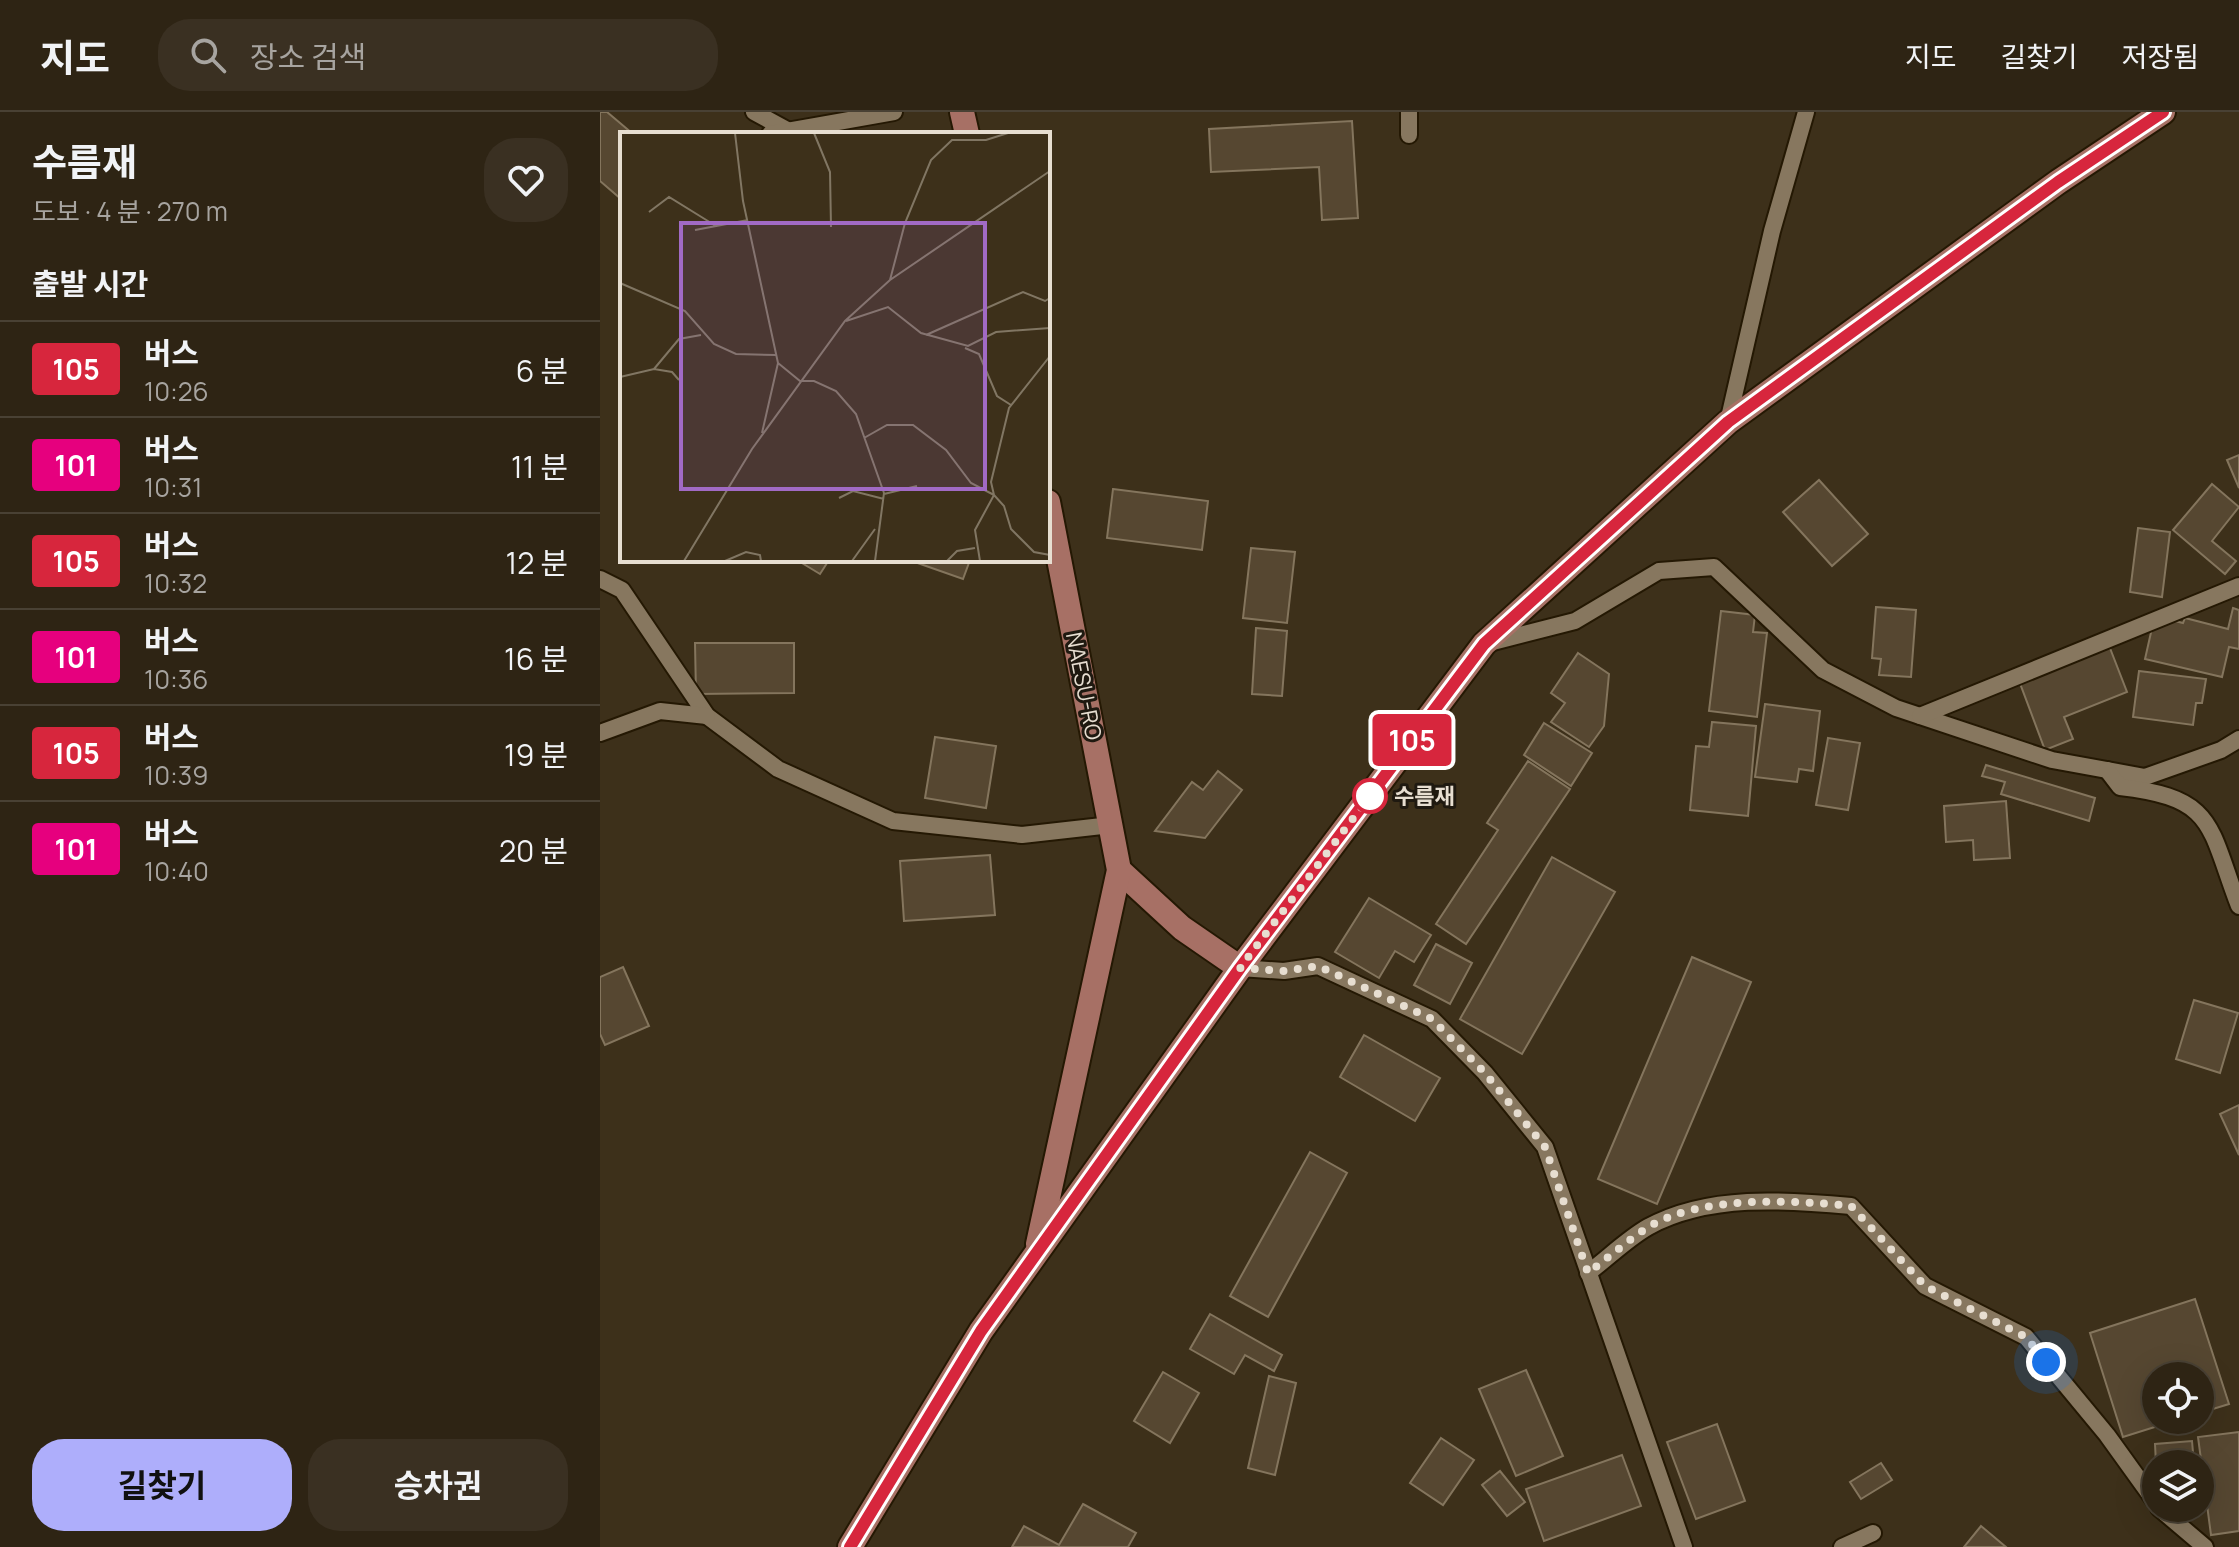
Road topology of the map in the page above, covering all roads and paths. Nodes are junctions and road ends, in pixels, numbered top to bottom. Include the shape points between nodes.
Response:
1 (754, 112) edge
2 (894, 112) edge
3 (962, 112) edge
4 (1409, 112) edge
5 (1806, 112) edge
6 (2163, 112) edge
7 (789, 131) junction
8 (783, 132) edge
9 (967, 132) edge
10 (1409, 135) dead end
11 (1728, 422) junction
12 (1050, 512) edge
13 (600, 579) edge
14 (2239, 586) edge
15 (1484, 644) junction
16 (707, 716) junction
17 (1920, 716) junction
18 (600, 733) edge
19 (2239, 739) edge
20 (2107, 770) junction
21 (1111, 825) junction
22 (1119, 870) junction
23 (2239, 906) edge
24 (1240, 968) junction
25 (1036, 1253) junction
26 (1588, 1273) junction
27 (2142, 1484) edge
28 (2176, 1522) edge
29 (1873, 1533) dead end
30 (850, 1547) edge
31 (1684, 1547) edge
32 (1842, 1547) edge
33 (2205, 1547) edge

1 - 7 lane
2 - 7 lane
3 - 9 main road
4 - 10 lane
5 - 11 lane
6 - 11 main road
7 - 8 lane
11 - 15 main road
12 - 21 main road, NAESU-RO
13 - 16 lane via 622,590
14 - 17 lane
15 - 17 lane via 1575,621 1659,571 1714,567 1823,670
15 - 24 main road
16 - 18 lane via 660,711
16 - 21 lane via 778,769 893,821 1022,835
17 - 20 lane via 2052,760
19 - 20 lane via 2145,777
20 - 23 lane via 2120,787 2161,792 2192,806 2206,820
21 - 22 main road, NAESU-RO
22 - 24 main road via 1182,928
22 - 25 main road
24 - 25 main road
24 - 26 lane via 1284,971 1318,966 1432,1019 1545,1147
25 - 30 main road via 981,1331
26 - 27 lane via 1649,1227 1708,1207 1789,1200 1851,1206 1925,1286 2026,1337
26 - 31 lane
28 - 33 lane
29 - 32 lane

